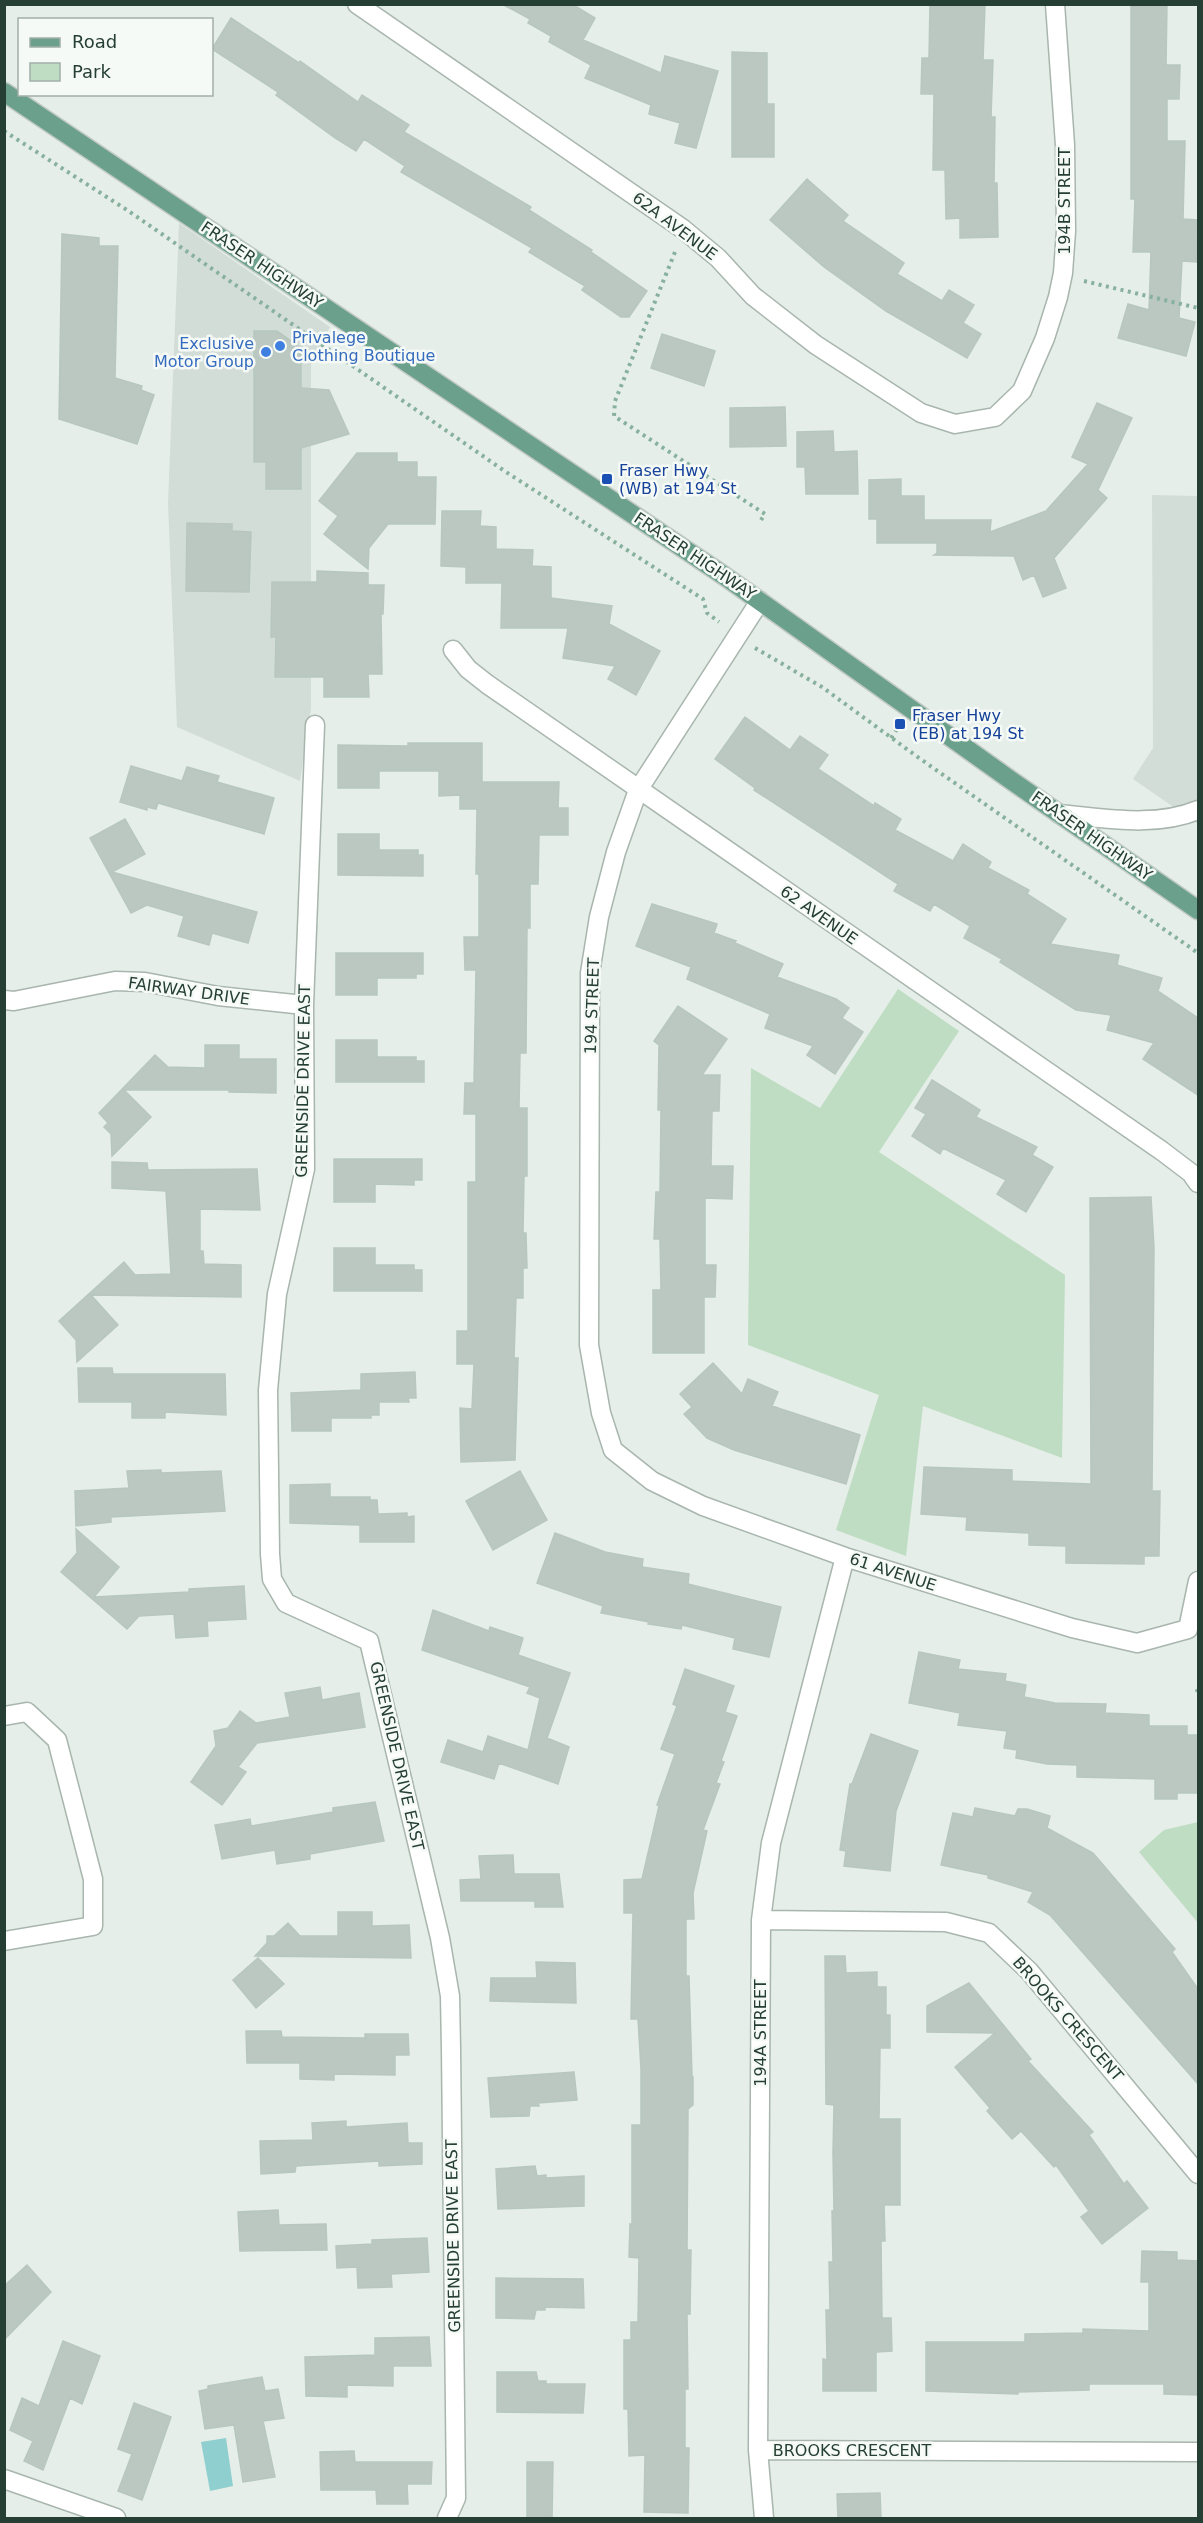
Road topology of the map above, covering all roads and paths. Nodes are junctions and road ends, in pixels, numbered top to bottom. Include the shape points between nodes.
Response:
1 (357, 4) edge
2 (1055, 4) edge
3 (4, 92) edge
4 (4, 131) edge
5 (683, 229) junction
6 (1084, 281) dead end
7 (1198, 309) edge
8 (1022, 391) joint
9 (761, 520) dead end
10 (760, 601) junction
11 (707, 613) dead end
12 (453, 650) dead end
13 (770, 658) dead end
14 (315, 725) dead end
15 (638, 790) junction
16 (1198, 810) edge
17 (1059, 814) junction
18 (1198, 910) edge
19 (1198, 953) edge
20 (4, 1000) edge
21 (304, 1005) junction
22 (1195, 1178) edge
23 (613, 1450) joint
24 (845, 1557) junction
25 (1198, 1581) edge
26 (4, 1716) edge
27 (761, 1920) junction
28 (4, 1941) edge
29 (1198, 2174) edge
30 (758, 2450) junction
31 (1198, 2451) edge
32 (4, 2479) edge
33 (116, 2518) edge
34 (447, 2518) edge
35 (764, 2518) edge

1 - 5 street, 62A AVENUE
2 - 8 street, 194B STREET via 1065,145 1063,273 1045,338
3 - 10 main road, FRASER HIGHWAY
4 - 11 path via 127,210 506,472 703,599
5 - 8 street, 62A AVENUE via 718,258 753,296 807,338 921,413 955,424 995,417
5 - 9 path via 615,401 614,416 765,514
6 - 7 path
10 - 15 street, 194 STREET
10 - 17 main road, FRASER HIGHWAY
12 - 15 street, 62 AVENUE via 487,684
13 - 19 path via 822,687
14 - 21 street, GREENSIDE DRIVE EAST
15 - 22 street, 62 AVENUE
15 - 23 street, 194 STREET via 607,884 590,974 589,1345 601,1413
16 - 17 street via 1180,818 1148,821
17 - 18 main road, FRASER HIGHWAY
20 - 21 street, FAIRWAY DRIVE via 115,981
21 - 34 street, GREENSIDE DRIVE EAST via 305,1169 277,1294 268,1390 272,1579 286,1603 369,1641 440,1938 450,1996 452,2061 456,2498
23 - 24 street, 61 AVENUE via 652,1481 703,1506
24 - 25 street, 61 AVENUE via 1072,1628 1137,1643 1188,1629
24 - 27 street, 194A STREET via 771,1844
26 - 28 street via 27,1712 57,1740 93,1879 93,1926
27 - 29 street, BROOKS CRESCENT via 946,1922 989,1933 1029,1971
27 - 30 street, 194A STREET
30 - 31 street, BROOKS CRESCENT
30 - 35 street, 194A STREET
32 - 33 street

